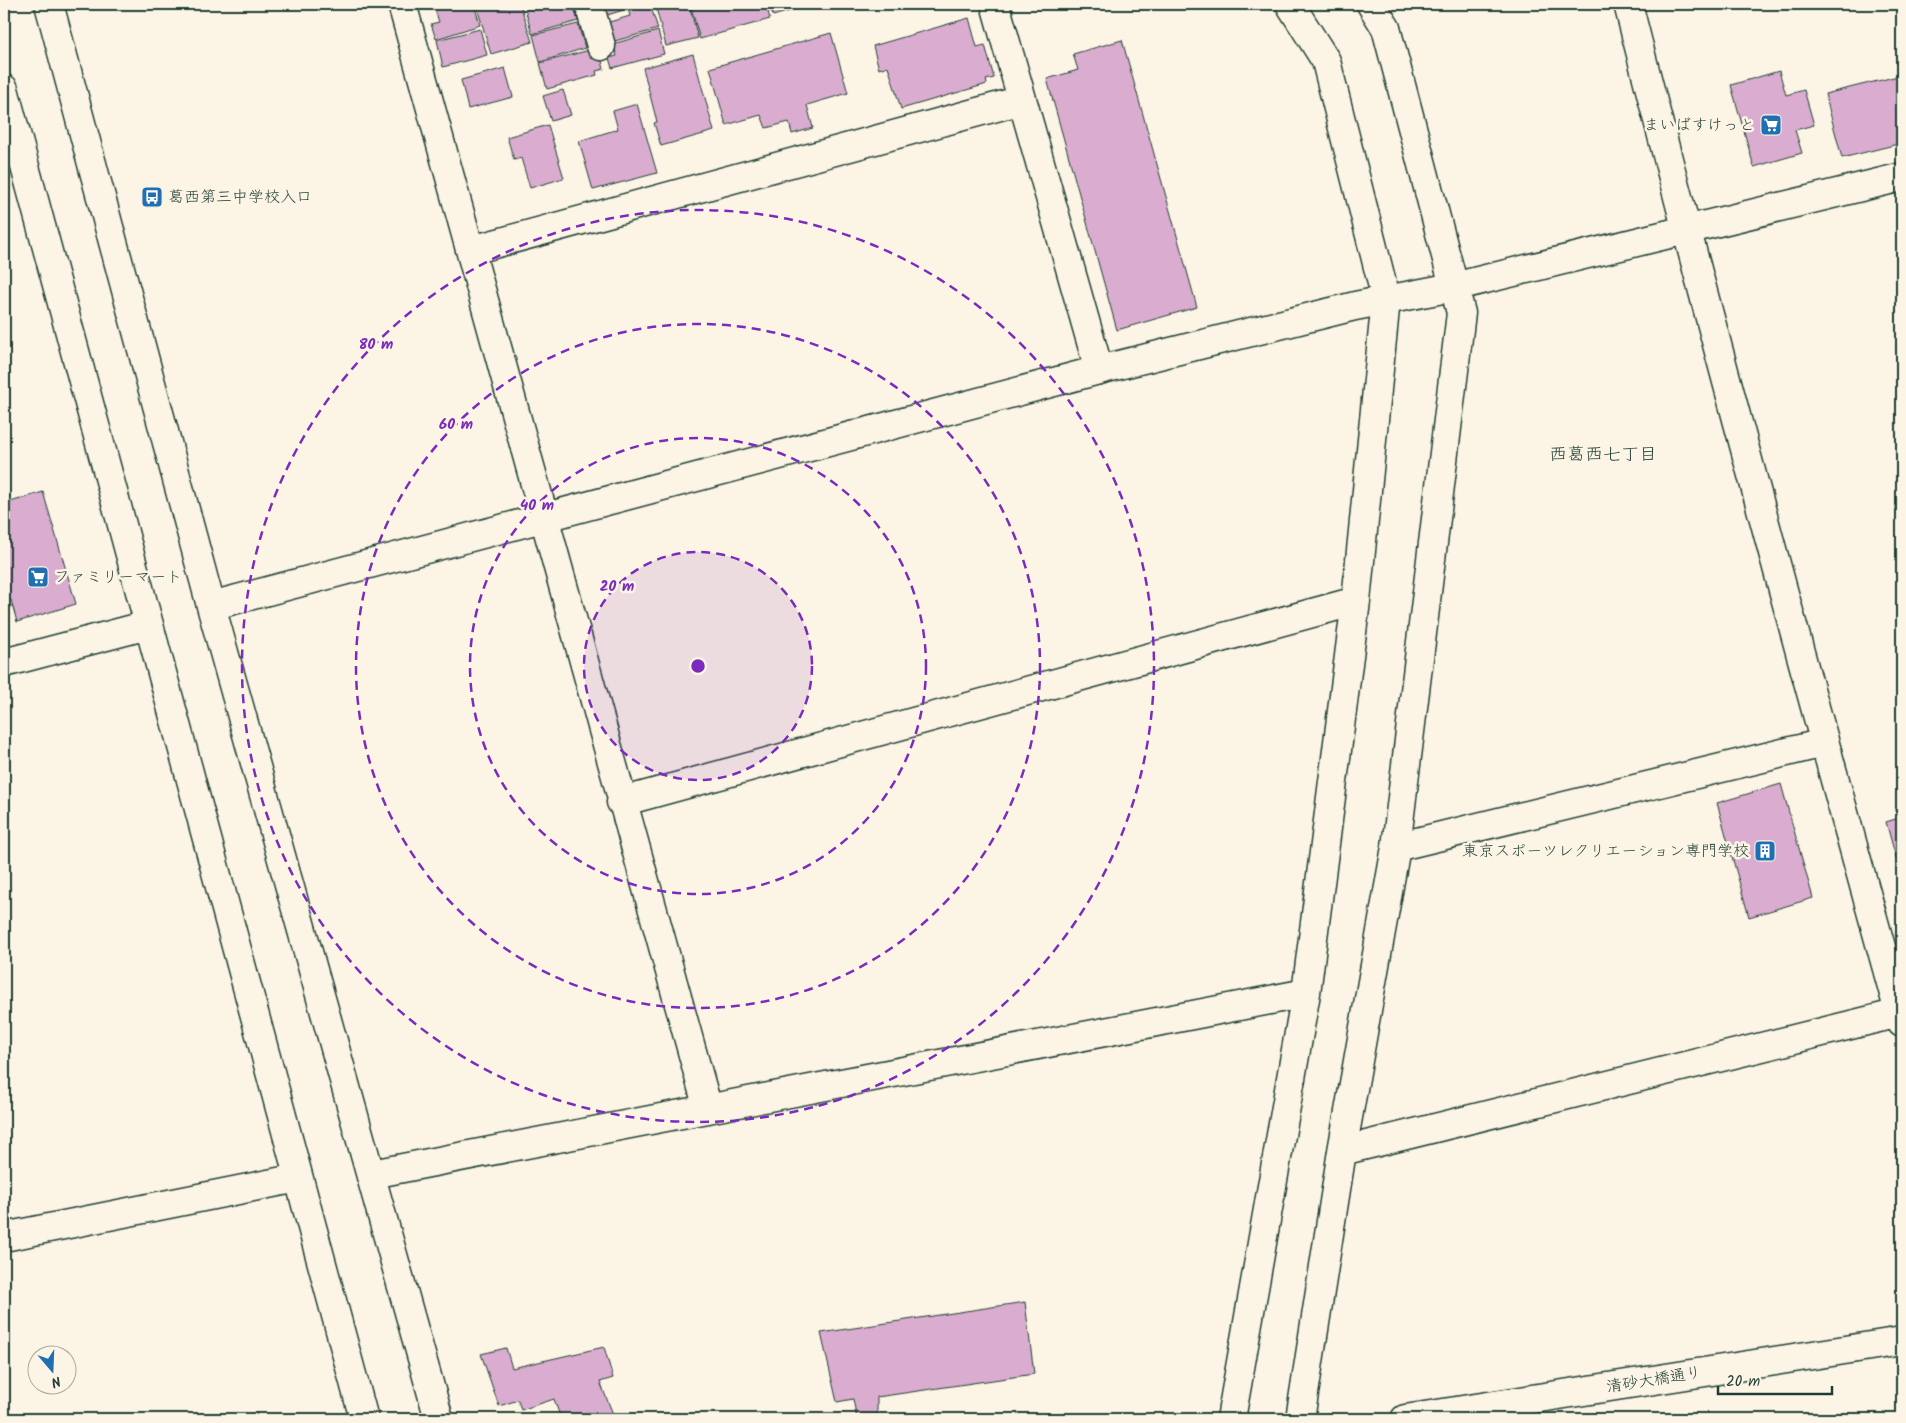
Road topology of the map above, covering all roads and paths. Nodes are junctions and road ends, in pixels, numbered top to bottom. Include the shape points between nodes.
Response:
1 (50, 4) edge
2 (402, 4) edge
3 (589, 4) edge
4 (995, 4) edge
5 (1290, 4) edge
6 (1371, 4) edge
7 (1628, 4) edge
8 (601, 46) dead end
9 (4, 89) edge
10 (1022, 100) junction
11 (1902, 177) edge
12 (1687, 230) junction
13 (472, 250) junction
14 (1453, 287) junction
15 (1386, 299) junction
16 (1099, 370) junction
17 (544, 516) junction
18 (1356, 602) junction
19 (211, 606) junction
20 (148, 625) junction
21 (4, 663) edge
22 (1824, 743) junction
23 (621, 802) junction
24 (1396, 847) junction
25 (1306, 993) junction
26 (1901, 1016) edge
27 (708, 1109) junction
28 (1342, 1151) junction
29 (372, 1174) junction
30 (298, 1178) junction
31 (4, 1237) edge
32 (1902, 1341) edge
33 (364, 1419) edge
34 (439, 1419) edge
35 (1231, 1419) edge
36 (1300, 1419) edge
37 (1405, 1419) edge

1 - 19 street
2 - 13 street
3 - 8 street
4 - 10 street
5 - 15 street via 1326,61
6 - 14 street via 1386,28
7 - 12 street
9 - 20 street
10 - 13 street
10 - 16 street
11 - 12 street
12 - 14 street
12 - 22 street
13 - 17 street
14 - 15 street
14 - 24 street via 1461,313
15 - 16 street
15 - 18 street
16 - 17 street
17 - 19 street
17 - 23 street
18 - 23 street
18 - 25 street
19 - 29 street
20 - 21 street
20 - 30 street
22 - 24 street
22 - 26 street
23 - 27 street
24 - 28 street
25 - 27 street
25 - 35 street
26 - 28 street
27 - 29 street
28 - 36 street
29 - 34 street
30 - 31 street
30 - 33 street
32 - 37 street, 清砂大橋通り

